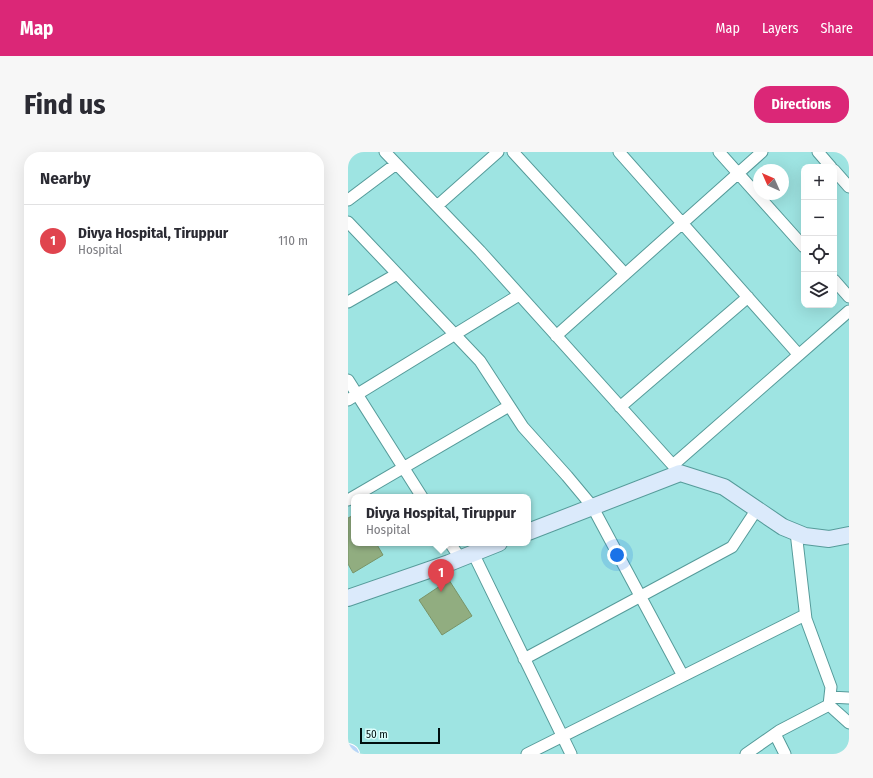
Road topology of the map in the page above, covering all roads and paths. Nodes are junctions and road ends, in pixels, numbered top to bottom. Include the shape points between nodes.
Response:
1 (385, 152) edge
2 (498, 152) edge
3 (513, 152) edge
4 (619, 152) edge
5 (719, 152) edge
6 (762, 152) edge
7 (818, 152) edge
8 (396, 164) junction
9 (828, 164) edge
10 (738, 173) junction
11 (837, 173) edge
12 (849, 187) edge
13 (348, 200) edge
14 (436, 206) junction
15 (348, 222) edge
16 (682, 223) junction
17 (801, 244) edge
18 (397, 274) junction
19 (625, 274) junction
20 (837, 283) edge
21 (519, 295) junction
22 (748, 297) junction
23 (849, 297) edge
24 (348, 302) edge
25 (849, 311) edge
26 (455, 334) junction
27 (556, 336) junction
28 (799, 355) junction
29 (348, 380) edge
30 (352, 397) edge
31 (509, 406) junction
32 (620, 407) junction
33 (403, 468) junction
34 (676, 469) junction
35 (358, 494) edge
36 (420, 494) edge
37 (592, 506) junction
38 (757, 509) junction
39 (531, 531) edge
40 (796, 532) junction
41 (849, 535) edge
42 (454, 546) edge
43 (492, 546) edge
44 (467, 556) junction
45 (640, 596) junction
46 (348, 598) edge
47 (805, 614) junction
48 (524, 659) junction
49 (683, 676) junction
50 (849, 698) edge
51 (830, 701) junction
52 (849, 723) edge
53 (775, 734) junction
54 (562, 737) junction
55 (527, 754) edge
56 (570, 754) edge
57 (746, 754) edge
58 (785, 754) edge

1 - 8 street
2 - 14 street
3 - 19 street
4 - 16 street
5 - 10 street
6 - 10 street
7 - 9 street
8 - 13 street
8 - 14 street
10 - 16 street
10 - 17 street
11 - 12 street
14 - 21 street
15 - 18 street
16 - 19 street
16 - 22 street
18 - 24 street
18 - 26 street
19 - 27 street
20 - 23 street
21 - 26 street
21 - 27 street
22 - 28 street
22 - 32 street
25 - 28 street
26 - 30 street
26 - 31 street via 480,361
27 - 32 street
28 - 34 street
29 - 30 street
30 - 33 street
31 - 33 street
31 - 37 street via 523,427
32 - 34 street
33 - 35 street
33 - 36 street
34 - 37 main road
34 - 38 main road via 724,487
37 - 39 main road
37 - 45 street
38 - 40 main road via 783,527
38 - 45 street via 732,547
40 - 41 main road via 805,536 830,539
40 - 47 street
42 - 44 street
43 - 44 main road
44 - 46 main road
44 - 48 street
45 - 48 street
45 - 49 street
47 - 49 street
47 - 51 street via 831,686
48 - 54 street
49 - 54 street
50 - 51 street
51 - 52 street
51 - 53 street
53 - 57 street
53 - 58 street
54 - 55 street
54 - 56 street

